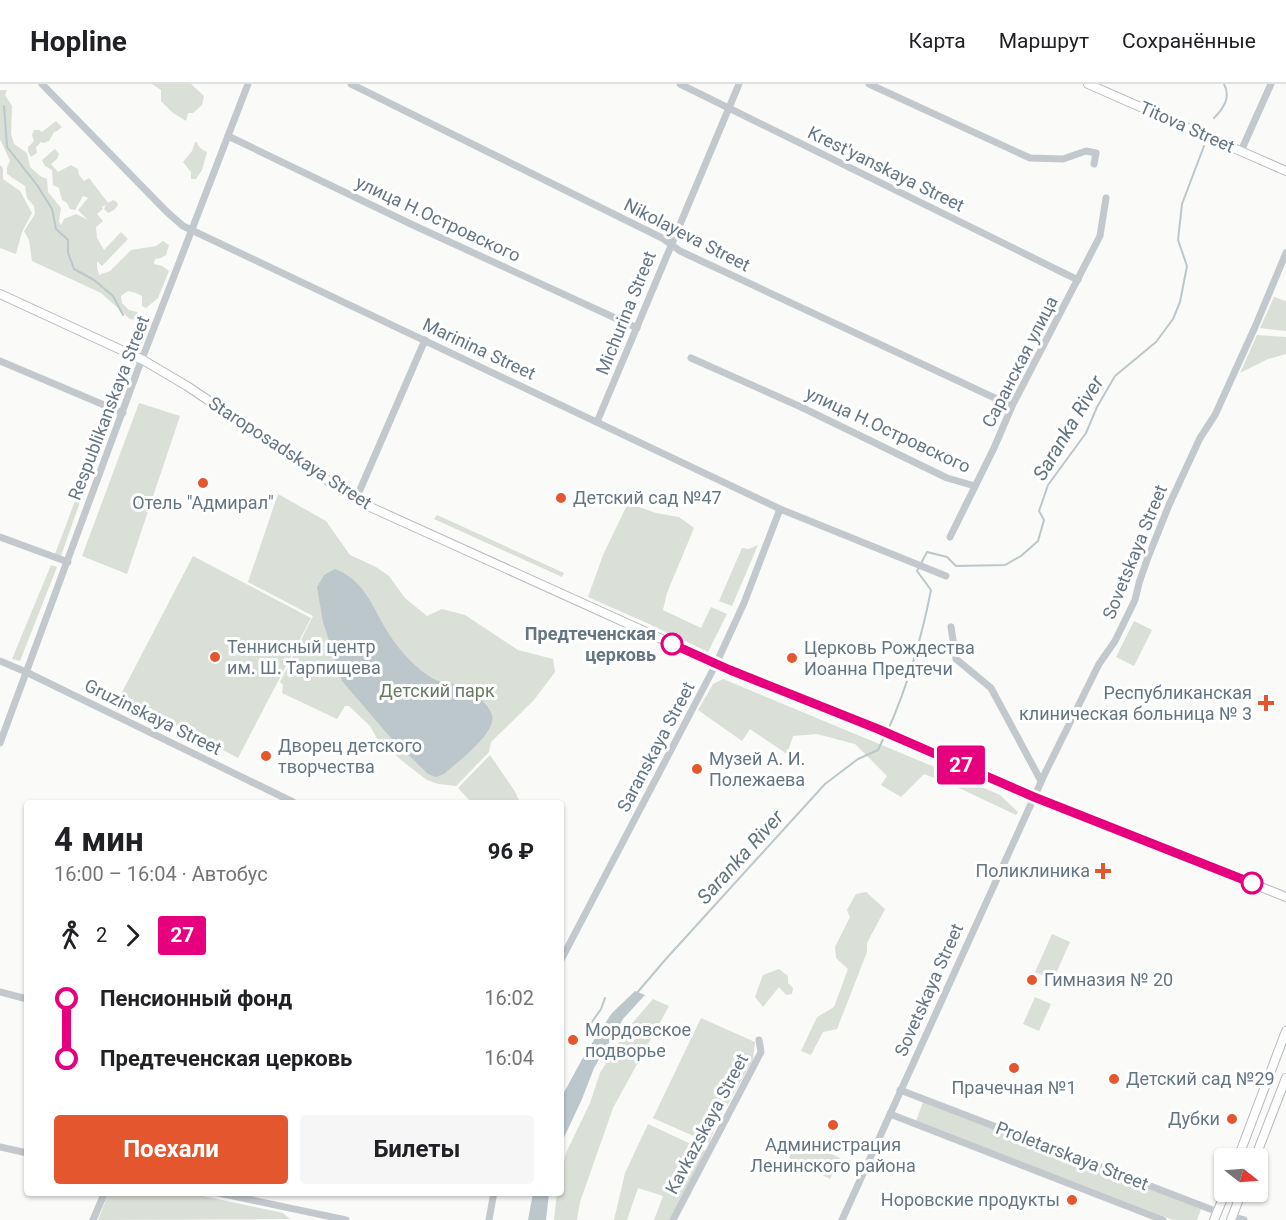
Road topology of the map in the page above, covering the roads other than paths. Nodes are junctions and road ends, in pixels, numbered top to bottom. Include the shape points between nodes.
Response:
1 (42, 84) edge
2 (248, 84) edge
3 (351, 84) edge
4 (680, 84) edge
5 (739, 84) edge
6 (869, 84) edge
7 (1088, 84) edge
8 (1271, 84) edge
9 (729, 108) junction
10 (228, 136) junction
11 (1241, 151) junction
12 (1094, 164) dead end
13 (1286, 171) edge
14 (1106, 198) dead end
15 (192, 230) junction
16 (671, 244) junction
17 (1286, 253) edge
18 (1078, 280) junction
19 (0, 294) edge
20 (637, 328) junction
21 (425, 340) junction
22 (691, 358) dead end
23 (143, 360) junction
24 (0, 361) edge
25 (1012, 406) junction
26 (123, 413) junction
27 (597, 422) junction
28 (975, 486) junction
29 (356, 499) junction
30 (780, 509) junction
31 (0, 537) edge
32 (950, 537) dead end
33 (68, 561) junction
34 (946, 576) dead end
35 (951, 627) dead end
36 (0, 661) edge
37 (716, 664) junction
38 (26, 672) junction
39 (0, 743) edge
40 (1041, 781) junction
41 (278, 794) junction
42 (1034, 797) junction
43 (276, 800) edge
44 (289, 800) edge
45 (1286, 897) edge
46 (566, 943) edge
47 (0, 992) edge
48 (24, 998) edge
49 (1286, 1031) edge
50 (759, 1040) dead end
51 (1286, 1078) edge
52 (900, 1090) junction
53 (890, 1114) junction
54 (0, 1147) edge
55 (1242, 1148) edge
56 (1259, 1148) edge
57 (24, 1152) edge
58 (103, 1196) edge
59 (233, 1196) edge
60 (493, 1196) edge
61 (1222, 1202) edge
62 (1238, 1202) edge
63 (1216, 1216) edge
64 (1232, 1218) edge
65 (93, 1220) edge
66 (346, 1220) edge
67 (489, 1220) edge
68 (673, 1220) edge
69 (842, 1220) edge
70 (1163, 1220) edge
71 (1244, 1220) edge

1 - 15 street, Marinina Street via 178,222
2 - 10 street, Respublikanskaya Street
3 - 16 street, Nikolayeva Street
4 - 9 street, Krest'yanskaya Street
5 - 9 street, Michurina Street
6 - 12 street via 1030,158 1063,159 1086,151 1096,153
7 - 11 main road, Titova Street
8 - 11 street
9 - 16 street, Michurina Street
9 - 18 street, Krest'yanskaya Street
10 - 15 street, Respublikanskaya Street
10 - 20 street, улица Н.Островского
11 - 13 main road, Titova Street
14 - 18 street, Саранская улица via 1100,236
15 - 21 street, Marinina Street
15 - 23 street, Respublikanskaya Street
16 - 20 street, Michurina Street
16 - 25 street, Nikolayeva Street
17 - 40 street, Sovetskaya Street via 1215,415 1200,438 1169,506 1135,600
18 - 25 street, Саранская улица
19 - 23 main road, Staroposadskaya Street
20 - 27 street, Michurina Street
21 - 27 street, Marinina Street
21 - 29 street
22 - 28 street, улица Н.Островского via 947,478
23 - 26 street, Respublikanskaya Street
23 - 29 main road, Staroposadskaya Street
24 - 26 street
25 - 28 street, Саранская улица
26 - 33 street, Respublikanskaya Street
27 - 30 street, Marinina Street
28 - 32 street, Саранская улица
29 - 37 main road, Staroposadskaya Street
30 - 34 street, Marinina Street
30 - 37 street, Saranskaya Street
31 - 33 street
33 - 38 street, Respublikanskaya Street
35 - 40 street via 956,658 991,688
36 - 38 street, Gruzinskaya Street
37 - 42 main road, Staroposadskaya Street
37 - 46 street, Saranskaya Street
38 - 39 street, Respublikanskaya Street
38 - 41 street, Gruzinskaya Street
40 - 42 street, Sovetskaya Street
41 - 43 street
41 - 44 street, Gruzinskaya Street
42 - 45 main road, Staroposadskaya Street
42 - 52 street, Sovetskaya Street
47 - 48 street
49 - 55 main road
50 - 68 street, Kavkazskaya Street via 761,1052
51 - 56 main road
52 - 53 street, Sovetskaya Street
52 - 63 street, Proletarskaya Street
53 - 69 street, Sovetskaya Street
53 - 70 street, Proletarskaya Street
54 - 57 street
58 - 65 street
59 - 66 street
60 - 67 street
61 - 63 main road
62 - 64 main road
63 - 64 main road, Proletarskaya Street
64 - 71 street, Proletarskaya Street

